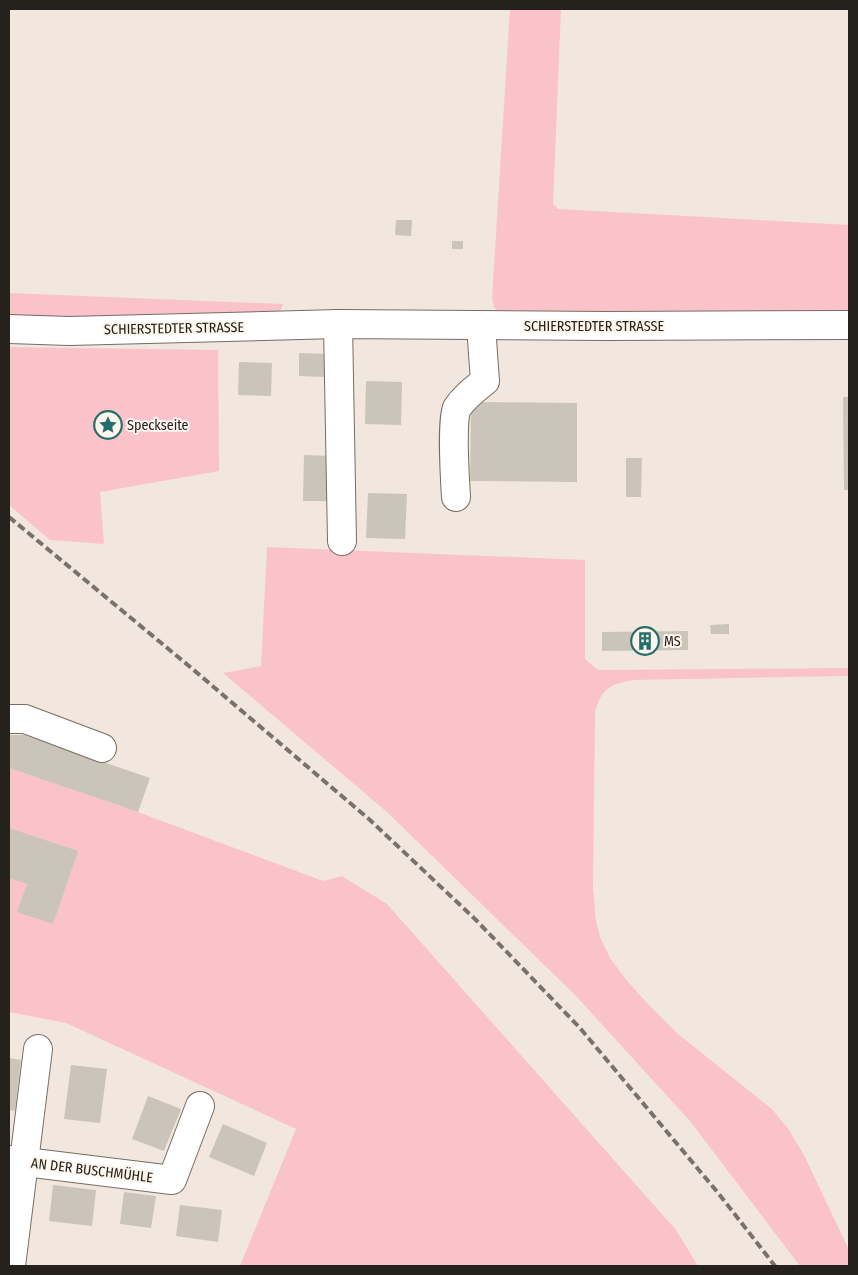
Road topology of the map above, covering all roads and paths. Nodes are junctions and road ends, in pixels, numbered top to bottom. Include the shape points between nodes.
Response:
1 (338, 324) junction
2 (849, 325) edge
3 (481, 326) junction
4 (9, 329) edge
5 (456, 497) dead end
6 (342, 541) dead end
7 (9, 719) edge
8 (102, 748) dead end
9 (38, 1049) dead end
10 (200, 1106) dead end
11 (16, 1161) edge
12 (11, 1266) edge

1 - 3 street, SCHIERSTEDTER STRASSE
1 - 4 street, SCHIERSTEDTER STRASSE via 69,331
1 - 6 street
2 - 3 street, SCHIERSTEDTER STRASSE
3 - 5 street via 485,381 456,410
7 - 8 street via 25,719
9 - 11 street, AN DER BUSCHMÜHLE
10 - 11 street, AN DER BUSCHMÜHLE via 172,1180
11 - 12 street, AN DER BUSCHMÜHLE

